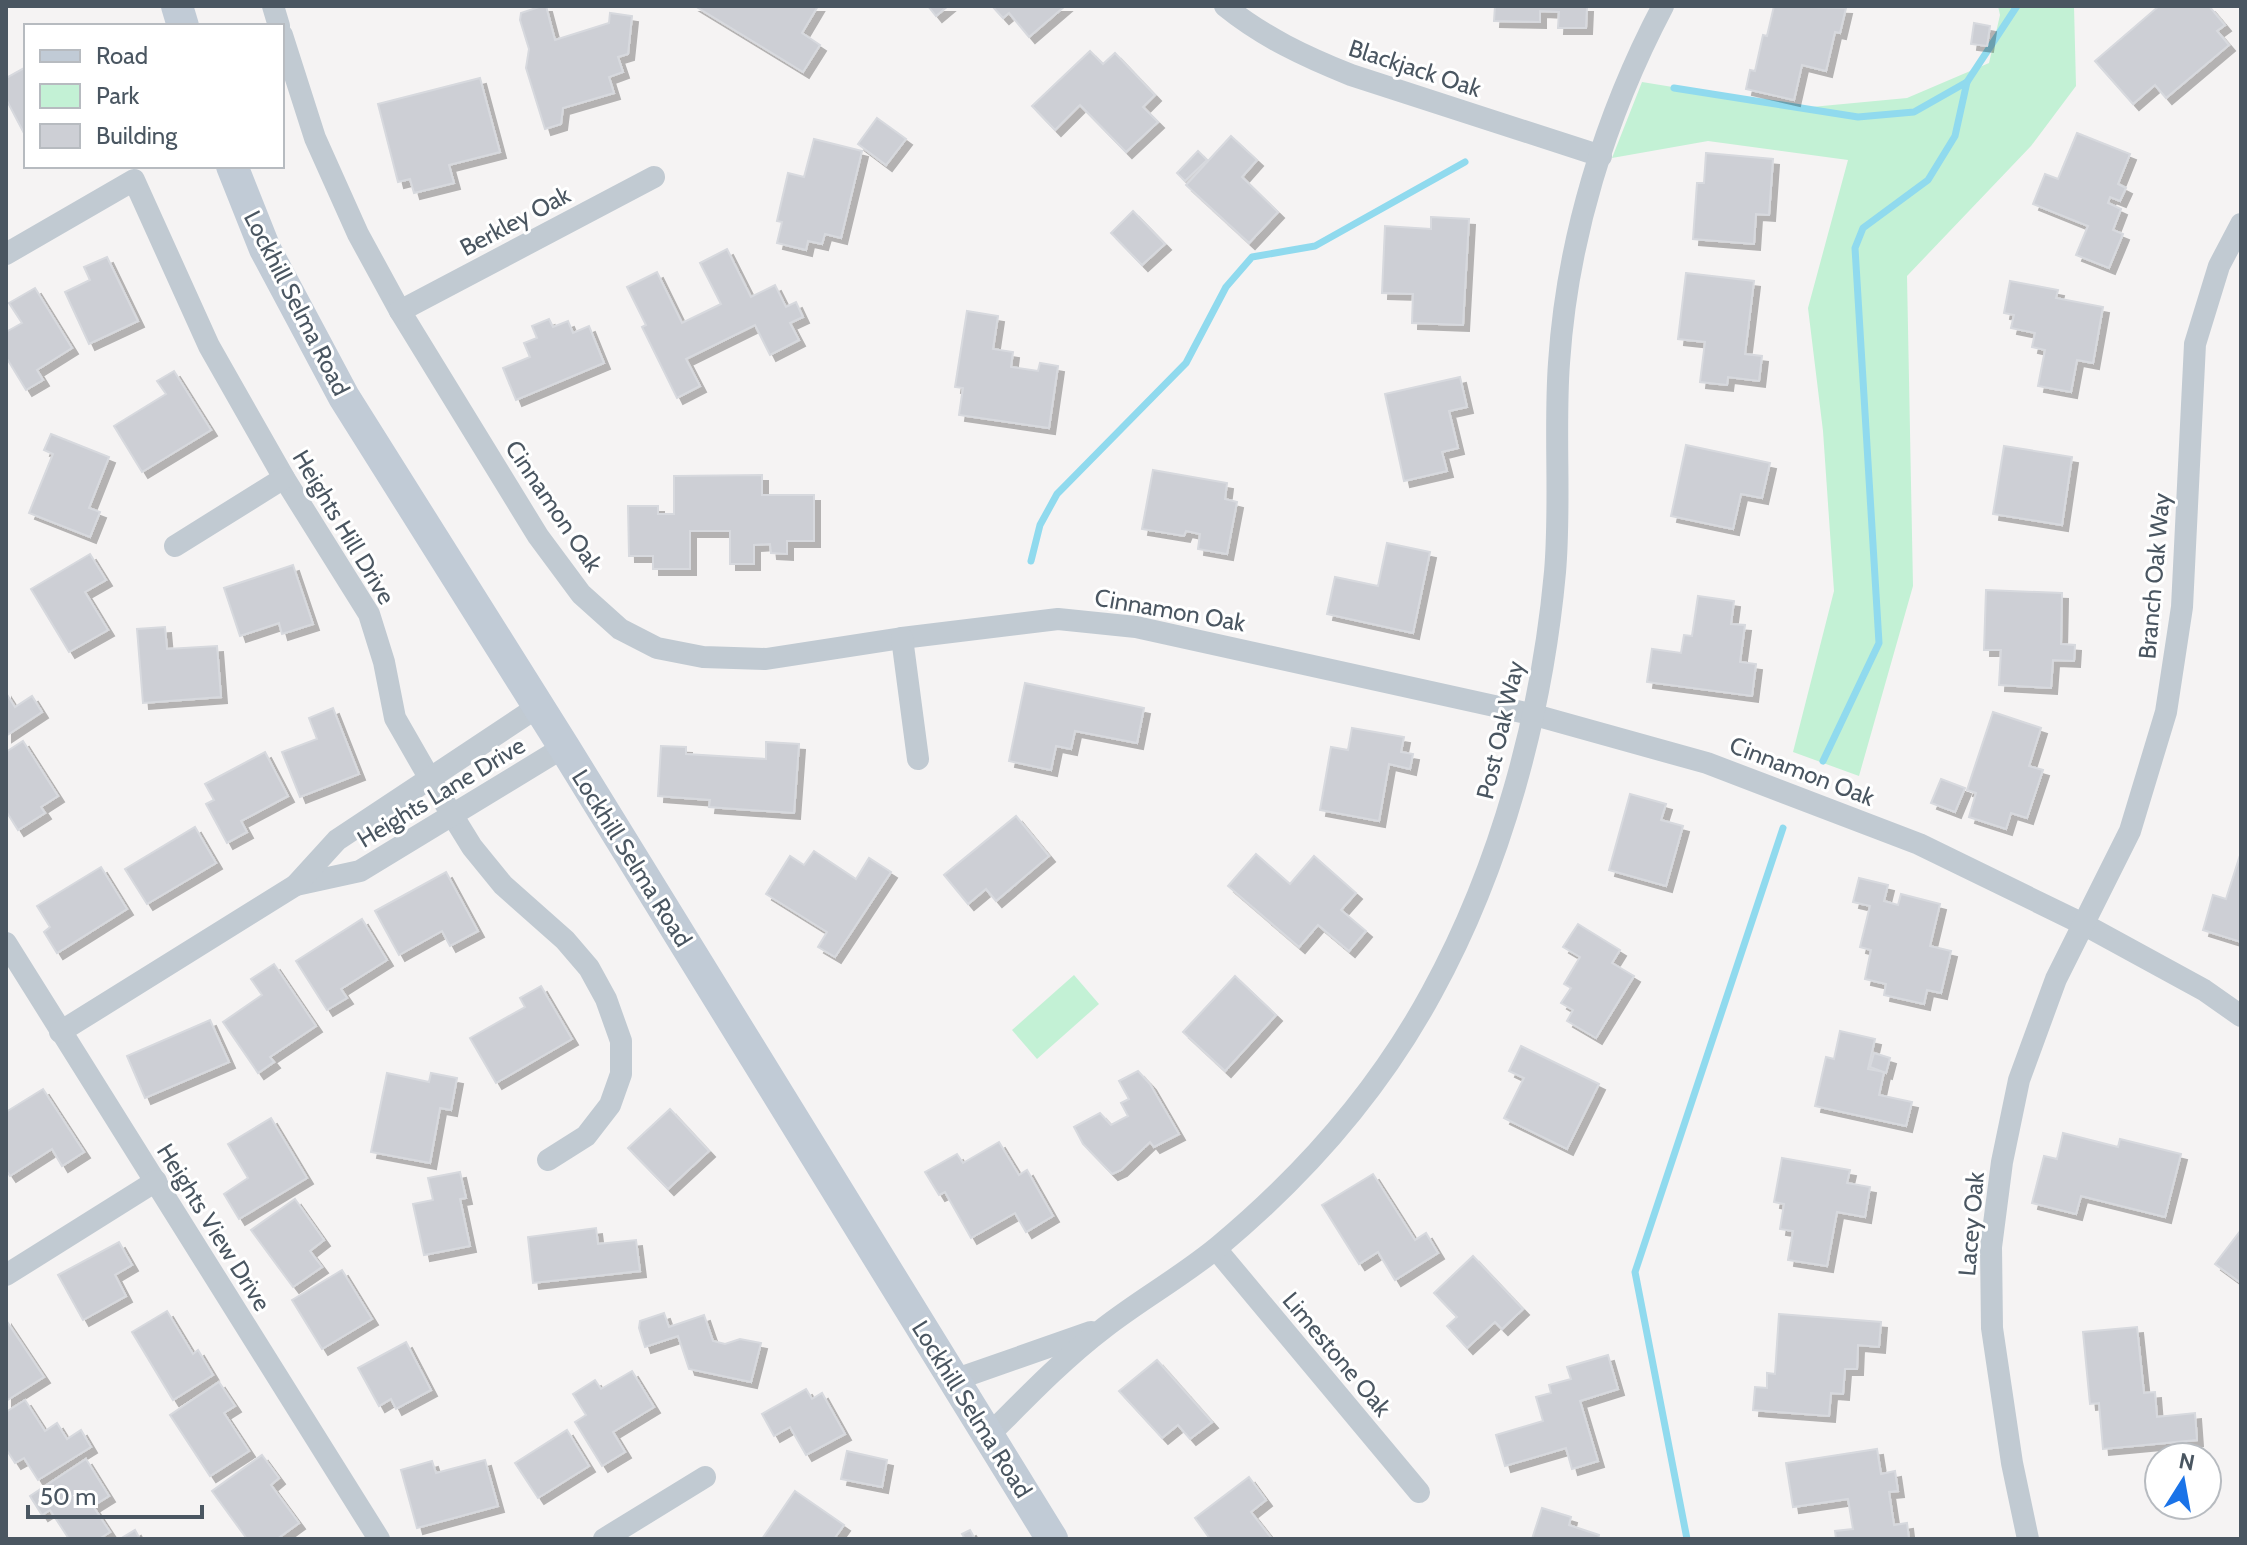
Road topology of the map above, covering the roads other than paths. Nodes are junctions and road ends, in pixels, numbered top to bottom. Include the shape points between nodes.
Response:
1 (1225, 6) edge
2 (1663, 6) edge
3 (284, 41) edge
4 (1601, 156) junction
5 (233, 168) edge
6 (654, 177) dead end
7 (2241, 224) edge
8 (6, 254) edge
9 (400, 311) junction
10 (284, 478) junction
11 (175, 546) dead end
12 (902, 638) junction
13 (539, 706) junction
14 (1531, 714) junction
15 (564, 747) junction
16 (918, 759) dead end
17 (430, 779) junction
18 (451, 815) junction
19 (296, 885) junction
20 (2085, 925) junction
21 (6, 943) edge
22 (2241, 1016) edge
23 (60, 1032) junction
24 (548, 1160) dead end
25 (156, 1181) junction
26 (1216, 1249) junction
27 (6, 1275) edge
28 (1104, 1328) junction
29 (954, 1380) junction
30 (988, 1436) junction
31 (705, 1477) dead end
32 (1419, 1492) dead end
33 (379, 1539) edge
34 (604, 1539) edge
35 (1052, 1539) edge
36 (2028, 1539) edge

1 - 4 street, Blackjack Oak via 1276,42 1313,60
2 - 4 street, Post Oak Way via 1626,84
3 - 9 street, Cinnamon Oak via 315,138
4 - 14 street, Post Oak Way via 1571,270 1559,363 1555,570
5 - 13 main road, Lockhill Selma Road via 265,249 344,397
6 - 9 street, Berkley Oak
7 - 20 street, Branch Oak Way via 2219,266 2195,344 2182,607 2166,712 2130,831
8 - 10 street, Heights Hill Drive via 134,180 209,346
9 - 12 street, Cinnamon Oak via 538,536 581,594 620,629 657,648 703,657 766,659
10 - 11 street
10 - 17 street, Heights Hill Drive via 369,614 395,718
12 - 14 street, Cinnamon Oak via 1058,619 1096,621
12 - 16 street
13 - 15 main road, Lockhill Selma Road
13 - 17 street, Heights Lane Drive
14 - 20 street, Cinnamon Oak via 1750,779 1919,844
14 - 26 street, Post Oak Way via 1503,831 1471,915 1431,995 1328,1143
15 - 18 street, Heights Lane Drive
15 - 29 main road, Lockhill Selma Road
17 - 18 street, Heights Hill Drive
17 - 19 street, Heights Lane Drive via 337,840
18 - 19 street, Heights Lane Drive via 360,871
18 - 24 street, Heights Hill Drive via 503,885 589,968 621,1041 621,1074 610,1105 586,1136
19 - 23 street, Heights Lane Drive
20 - 22 street, Cinnamon Oak
20 - 36 street, Lacey Oak via 2056,979 2019,1080 1991,1247 1992,1328
21 - 23 street, Heights View Drive
23 - 25 street, Heights View Drive
25 - 27 street
25 - 33 street, Heights View Drive
26 - 28 street, Post Oak Way
26 - 32 street, Limestone Oak
28 - 29 street, Post Oak Way
28 - 30 street, Post Oak Way
29 - 30 main road, Lockhill Selma Road
30 - 35 main road, Lockhill Selma Road
31 - 34 street

